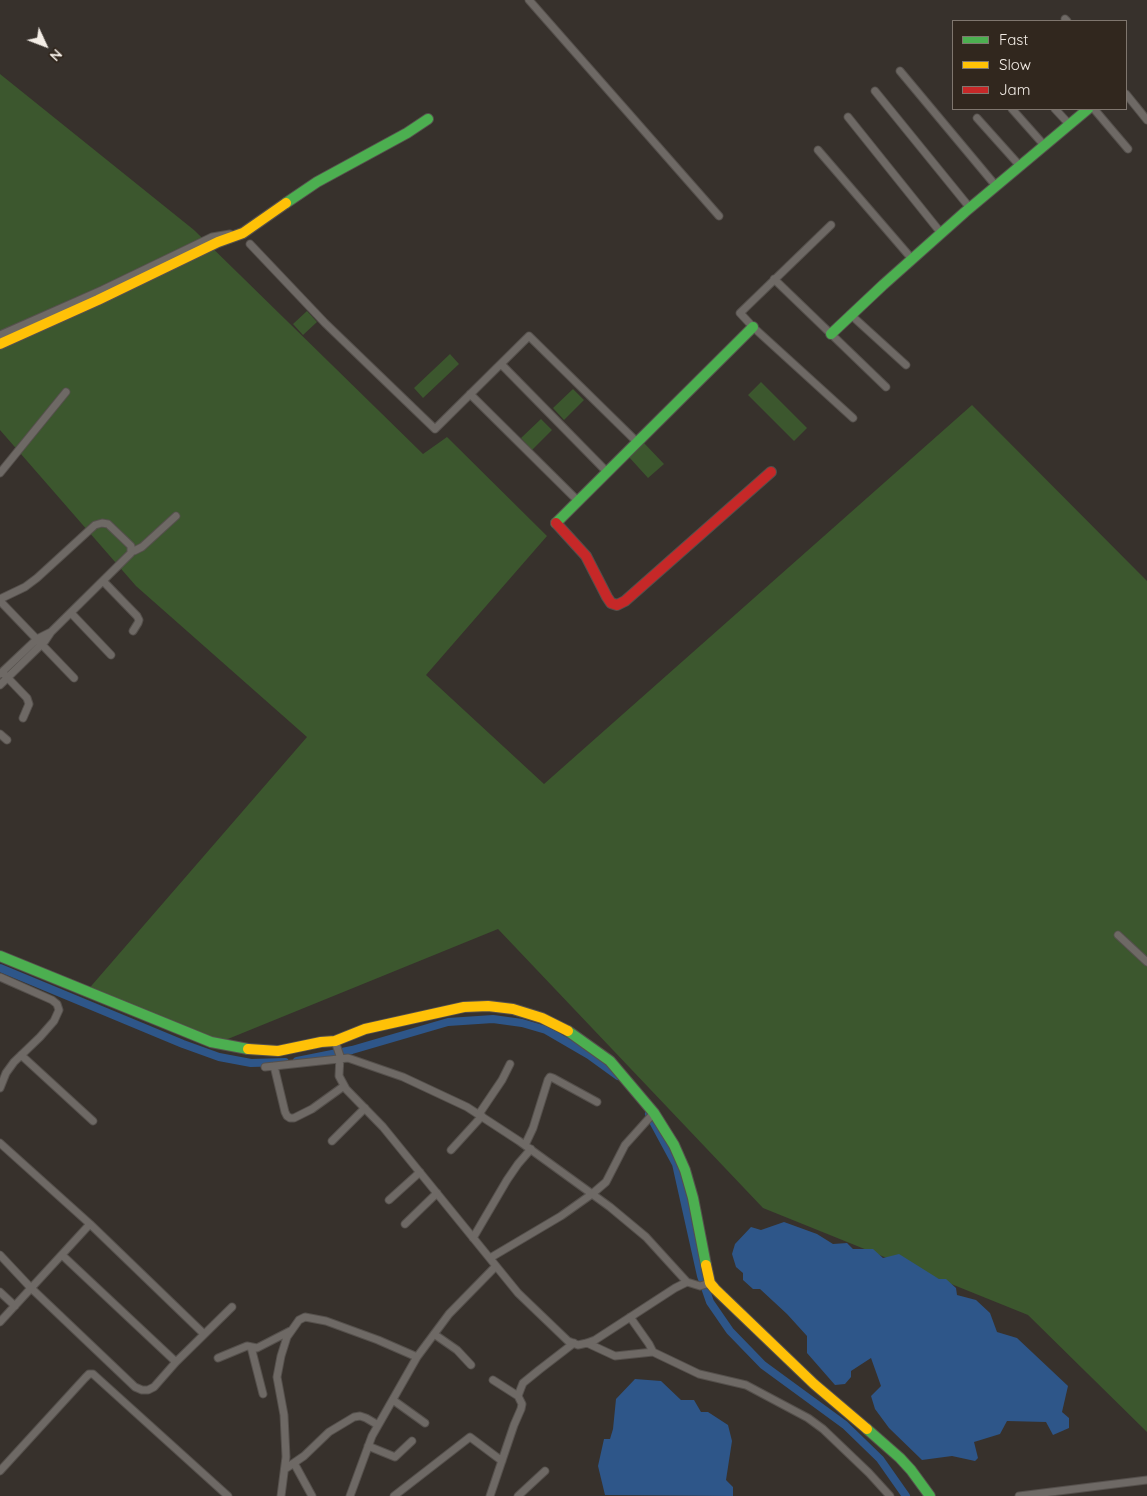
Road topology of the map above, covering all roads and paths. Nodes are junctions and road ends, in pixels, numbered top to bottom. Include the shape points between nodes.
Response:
1 (529, 0) edge
2 (900, 71) dead end
3 (875, 91) dead end
4 (1127, 95) edge
5 (1013, 110) edge
6 (1057, 110) edge
7 (1087, 110) edge
8 (1095, 110) edge
9 (848, 117) dead end
10 (977, 118) dead end
11 (428, 119) dead end
12 (1147, 120) edge
13 (1069, 124) junction
14 (1044, 145) junction
15 (1128, 149) dead end
16 (818, 150) dead end
17 (1020, 166) junction
18 (996, 186) junction
19 (970, 208) junction
20 (719, 216) dead end
21 (831, 224) dead end
22 (244, 233) junction
23 (941, 233) junction
24 (250, 244) dead end
25 (912, 259) junction
26 (774, 279) junction
27 (851, 315) junction
28 (753, 327) junction
29 (831, 334) junction
30 (0, 335) edge
31 (0, 344) edge
32 (501, 364) junction
33 (906, 365) dead end
34 (886, 387) dead end
35 (66, 392) dead end
36 (470, 394) junction
37 (853, 418) dead end
38 (637, 442) junction
39 (607, 472) junction
40 (771, 472) dead end
41 (0, 473) edge
42 (578, 501) junction
43 (176, 516) dead end
44 (132, 550) junction
45 (103, 581) junction
46 (0, 600) edge
47 (70, 613) junction
48 (133, 631) dead end
49 (40, 642) junction
50 (111, 655) dead end
51 (2, 673) edge
52 (74, 678) dead end
53 (0, 685) edge
54 (23, 718) dead end
55 (0, 734) edge
56 (7, 740) dead end
57 (1118, 936) dead end
58 (0, 956) edge
59 (1147, 962) edge
60 (0, 977) edge
61 (338, 1051) junction
62 (21, 1055) junction
63 (510, 1064) dead end
64 (274, 1066) junction
65 (265, 1067) dead end
66 (344, 1086) junction
67 (0, 1088) edge
68 (596, 1102) dead end
69 (365, 1108) junction
70 (480, 1115) junction
71 (651, 1116) junction
72 (93, 1121) dead end
73 (332, 1142) dead end
74 (0, 1144) edge
75 (528, 1147) junction
76 (451, 1150) dead end
77 (420, 1172) junction
78 (437, 1193) junction
79 (592, 1194) junction
80 (389, 1200) dead end
81 (90, 1224) junction
82 (405, 1224) dead end
83 (473, 1238) junction
84 (0, 1255) edge
85 (62, 1255) junction
86 (490, 1258) junction
87 (496, 1266) junction
88 (687, 1282) junction
89 (706, 1284) junction
90 (31, 1288) junction
91 (0, 1292) edge
92 (15, 1306) junction
93 (232, 1306) dead end
94 (630, 1317) junction
95 (0, 1322) edge
96 (290, 1331) junction
97 (204, 1334) junction
98 (434, 1334) junction
99 (587, 1343) junction
100 (574, 1344) junction
101 (252, 1347) junction
102 (652, 1352) junction
103 (417, 1357) junction
104 (218, 1358) dead end
105 (176, 1362) junction
106 (471, 1365) dead end
107 (493, 1380) dead end
108 (263, 1394) dead end
109 (518, 1396) junction
110 (393, 1400) junction
111 (425, 1423) dead end
112 (378, 1425) junction
113 (412, 1441) dead end
114 (368, 1446) junction
115 (502, 1461) junction
116 (294, 1463) junction
117 (285, 1469) junction
118 (0, 1471) edge
119 (545, 1471) dead end
120 (1147, 1480) edge
121 (1090, 1487) junction
122 (228, 1496) edge
123 (281, 1496) edge
124 (312, 1496) edge
125 (350, 1496) edge
126 (394, 1496) edge
127 (490, 1496) edge
128 (518, 1496) edge
129 (890, 1496) edge
130 (930, 1496) edge
131 (1019, 1496) edge
132 (1092, 1496) edge

1 - 20 street
2 - 18 street
3 - 19 street
4 - 12 street
5 - 14 street
6 - 13 street
7 - 13 street
8 - 15 street
9 - 23 street
10 - 17 street
11 - 22 street via 317,182
13 - 14 street
14 - 17 street
16 - 25 street
17 - 18 street
18 - 19 street
19 - 23 street
21 - 26 street
22 - 30 street via 212,237
22 - 31 street via 218,242
23 - 25 street
24 - 36 street via 325,323 435,429
25 - 27 street
26 - 28 street via 740,313
26 - 29 street
27 - 29 street
27 - 33 street
28 - 37 street
28 - 38 street
29 - 34 street
32 - 36 street
32 - 38 street via 529,336
32 - 39 street
35 - 41 street
36 - 42 street
38 - 39 street
39 - 42 street
40 - 42 street via 617,605 607,598 586,556 556,523
43 - 44 street via 142,547
44 - 45 street via 128,558
44 - 46 street via 108,524 95,525 37,578
45 - 47 street
45 - 48 street via 137,616 139,620
46 - 49 street
47 - 49 street
47 - 50 street
49 - 51 street
49 - 52 street
51 - 53 street
51 - 54 street via 29,704
55 - 56 street
57 - 59 street
58 - 61 street via 211,1042 278,1051 321,1042
60 - 62 street via 52,1000 58,1007 54,1021
61 - 64 street
61 - 66 street via 339,1076
61 - 70 street via 348,1058 403,1077
61 - 71 street via 365,1029 464,1007 513,1009 573,1033 610,1061
62 - 67 street via 6,1073
62 - 72 street
63 - 70 street
64 - 65 street
64 - 66 street via 285,1112 290,1118 312,1109
66 - 69 street
68 - 75 street via 550,1077
69 - 73 street
69 - 77 street
70 - 75 street
70 - 76 street
71 - 79 street via 625,1145 606,1182
71 - 89 street via 674,1145 685,1170 693,1198
74 - 81 street
75 - 79 street
75 - 83 street
77 - 78 street
77 - 80 street
78 - 82 street
78 - 83 street
79 - 86 street
79 - 88 street via 646,1238
81 - 85 street
81 - 97 street
83 - 86 street
84 - 90 street
85 - 90 street
85 - 105 street
86 - 87 street
87 - 98 street
87 - 100 street via 518,1293
88 - 89 street
88 - 94 street
89 - 130 street via 900,1458
90 - 92 street
90 - 105 street via 135,1387 142,1390 154,1387
91 - 92 street
92 - 95 street
93 - 97 street
94 - 99 street
94 - 102 street via 650,1344
96 - 101 street via 257,1348
96 - 103 street via 299,1320 309,1318 378,1340
96 - 117 street via 280,1356 277,1377 284,1415
97 - 105 street
98 - 103 street
98 - 106 street via 457,1350
99 - 100 street
99 - 102 street via 615,1356
100 - 109 street via 523,1383
101 - 104 street
101 - 108 street
102 - 129 street via 699,1374 746,1385 808,1418
103 - 110 street
107 - 109 street
109 - 115 street via 521,1409
110 - 111 street
110 - 112 street
112 - 114 street
112 - 116 street via 366,1418 354,1417 329,1432
113 - 114 street via 395,1457
114 - 125 street
115 - 126 street via 470,1437
115 - 127 street
116 - 117 street
116 - 124 street
117 - 123 street
118 - 122 street via 85,1378 93,1374
119 - 128 street
120 - 121 street
121 - 131 street
121 - 132 street

